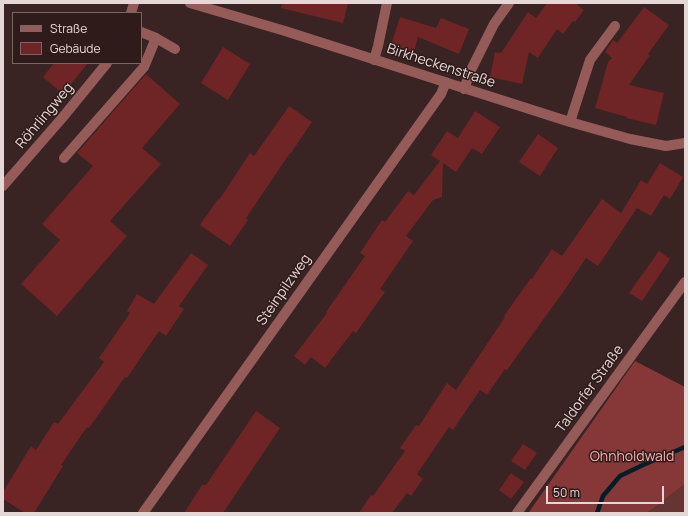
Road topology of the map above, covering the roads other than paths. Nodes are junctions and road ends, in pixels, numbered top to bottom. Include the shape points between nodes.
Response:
1 (190, 3) edge
2 (387, 3) edge
3 (509, 3) edge
4 (615, 26) dead end
5 (142, 32) edge
6 (156, 38) junction
7 (176, 49) dead end
8 (374, 60) junction
9 (106, 64) edge
10 (446, 82) junction
11 (464, 89) junction
12 (570, 122) junction
13 (685, 144) edge
14 (64, 158) dead end
15 (3, 186) edge
16 (685, 282) edge
17 (143, 513) edge
18 (517, 513) edge

1 - 8 street, Birkheckenstraße
2 - 8 street
3 - 11 street via 494,24
4 - 12 street via 590,60
5 - 6 street
6 - 7 street
6 - 14 street via 144,67
8 - 10 street, Birkheckenstraße
9 - 15 street, Röhrlingweg
10 - 11 street, Birkheckenstraße
10 - 17 street, Steinpilzweg via 441,94
11 - 12 street, Birkheckenstraße
12 - 13 street, Birkheckenstraße via 666,146
16 - 18 street, Taldorfer Straße

